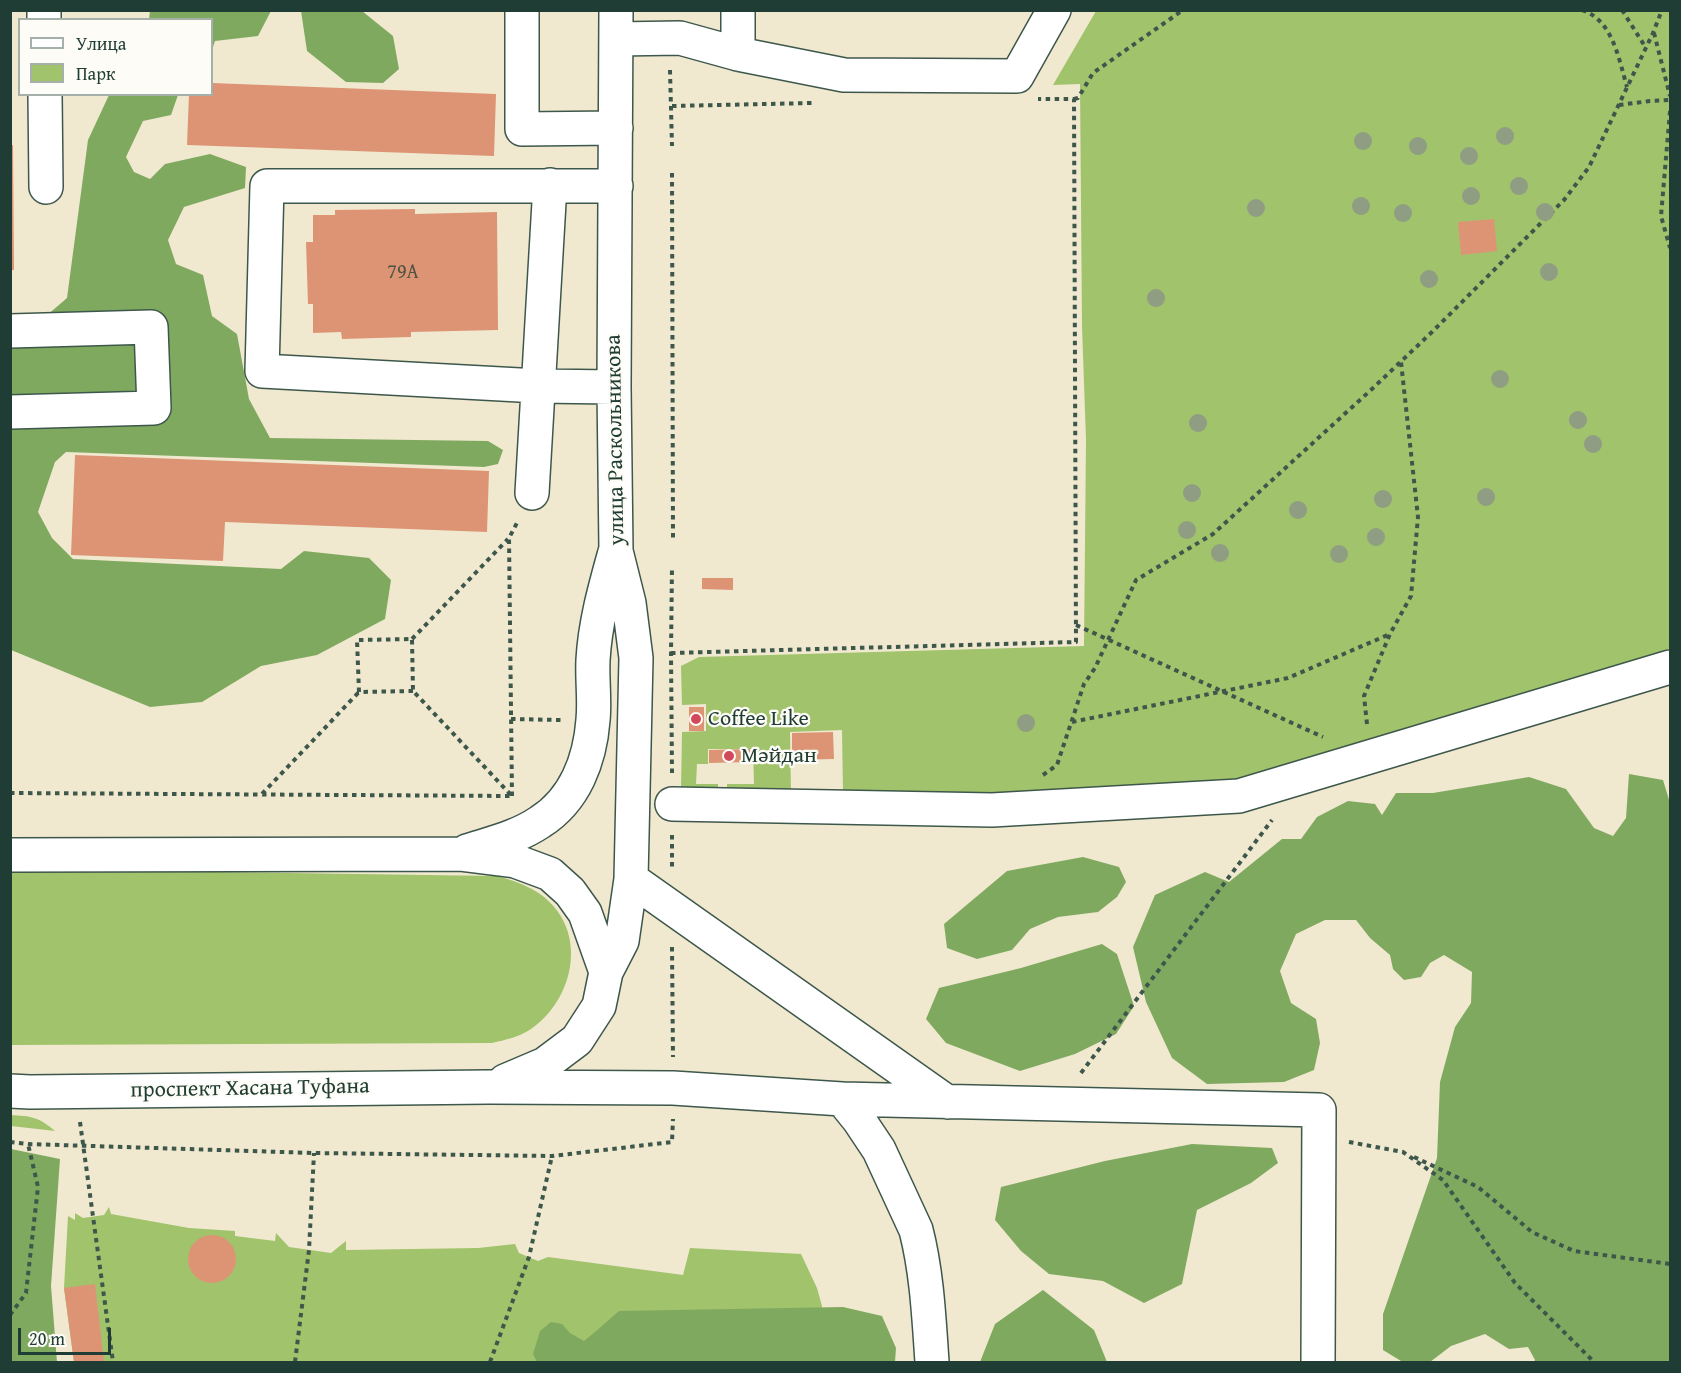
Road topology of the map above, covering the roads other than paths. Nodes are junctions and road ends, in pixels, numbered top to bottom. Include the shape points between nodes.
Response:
1 (738, 10) edge
2 (1054, 10) edge
3 (616, 25) edge
4 (516, 27) edge
5 (738, 54) junction
6 (45, 96) edge
7 (616, 128) junction
8 (550, 185) junction
9 (616, 186) junction
10 (46, 187) dead end
11 (10, 331) edge
12 (538, 386) junction
13 (614, 387) junction
14 (10, 412) edge
15 (532, 494) road end
16 (616, 551) junction
17 (1671, 667) edge
18 (672, 804) road end
19 (459, 854) junction
20 (10, 855) edge
21 (631, 879) junction
22 (606, 972) junction
23 (489, 1087) junction
24 (10, 1090) edge
25 (842, 1099) junction
26 (946, 1102) junction
27 (932, 1362) edge
28 (1318, 1362) edge

1 - 5 street
2 - 5 street via 1017,76 844,75
3 - 5 street
3 - 7 street, улица Раскольникова
4 - 7 street via 522,129
6 - 10 street
7 - 9 street, улица Раскольникова
8 - 9 street
8 - 12 street
8 - 12 street via 267,186 262,371
9 - 13 street, улица Раскольникова
11 - 14 street via 152,327 154,408
12 - 13 street
12 - 15 street
13 - 16 street, улица Раскольникова
16 - 19 street via 600,602 593,659 593,720 580,777 564,801 541,822 511,837
16 - 21 street, улица Раскольникова via 629,603 636,658
17 - 18 street via 1239,796 992,810
19 - 20 street
19 - 22 street via 515,861 550,874 585,913
21 - 22 street, улица Раскольникова via 622,941
21 - 26 street
22 - 23 street, улица Раскольникова via 599,1006 577,1040 545,1064
23 - 24 street, проспект Хасана Туфана
23 - 25 street, проспект Хасана Туфана via 673,1088
25 - 26 street, проспект Хасана Туфана
25 - 27 street via 879,1150 916,1230 929,1311
26 - 28 street, проспект Хасана Туфана via 1319,1110

